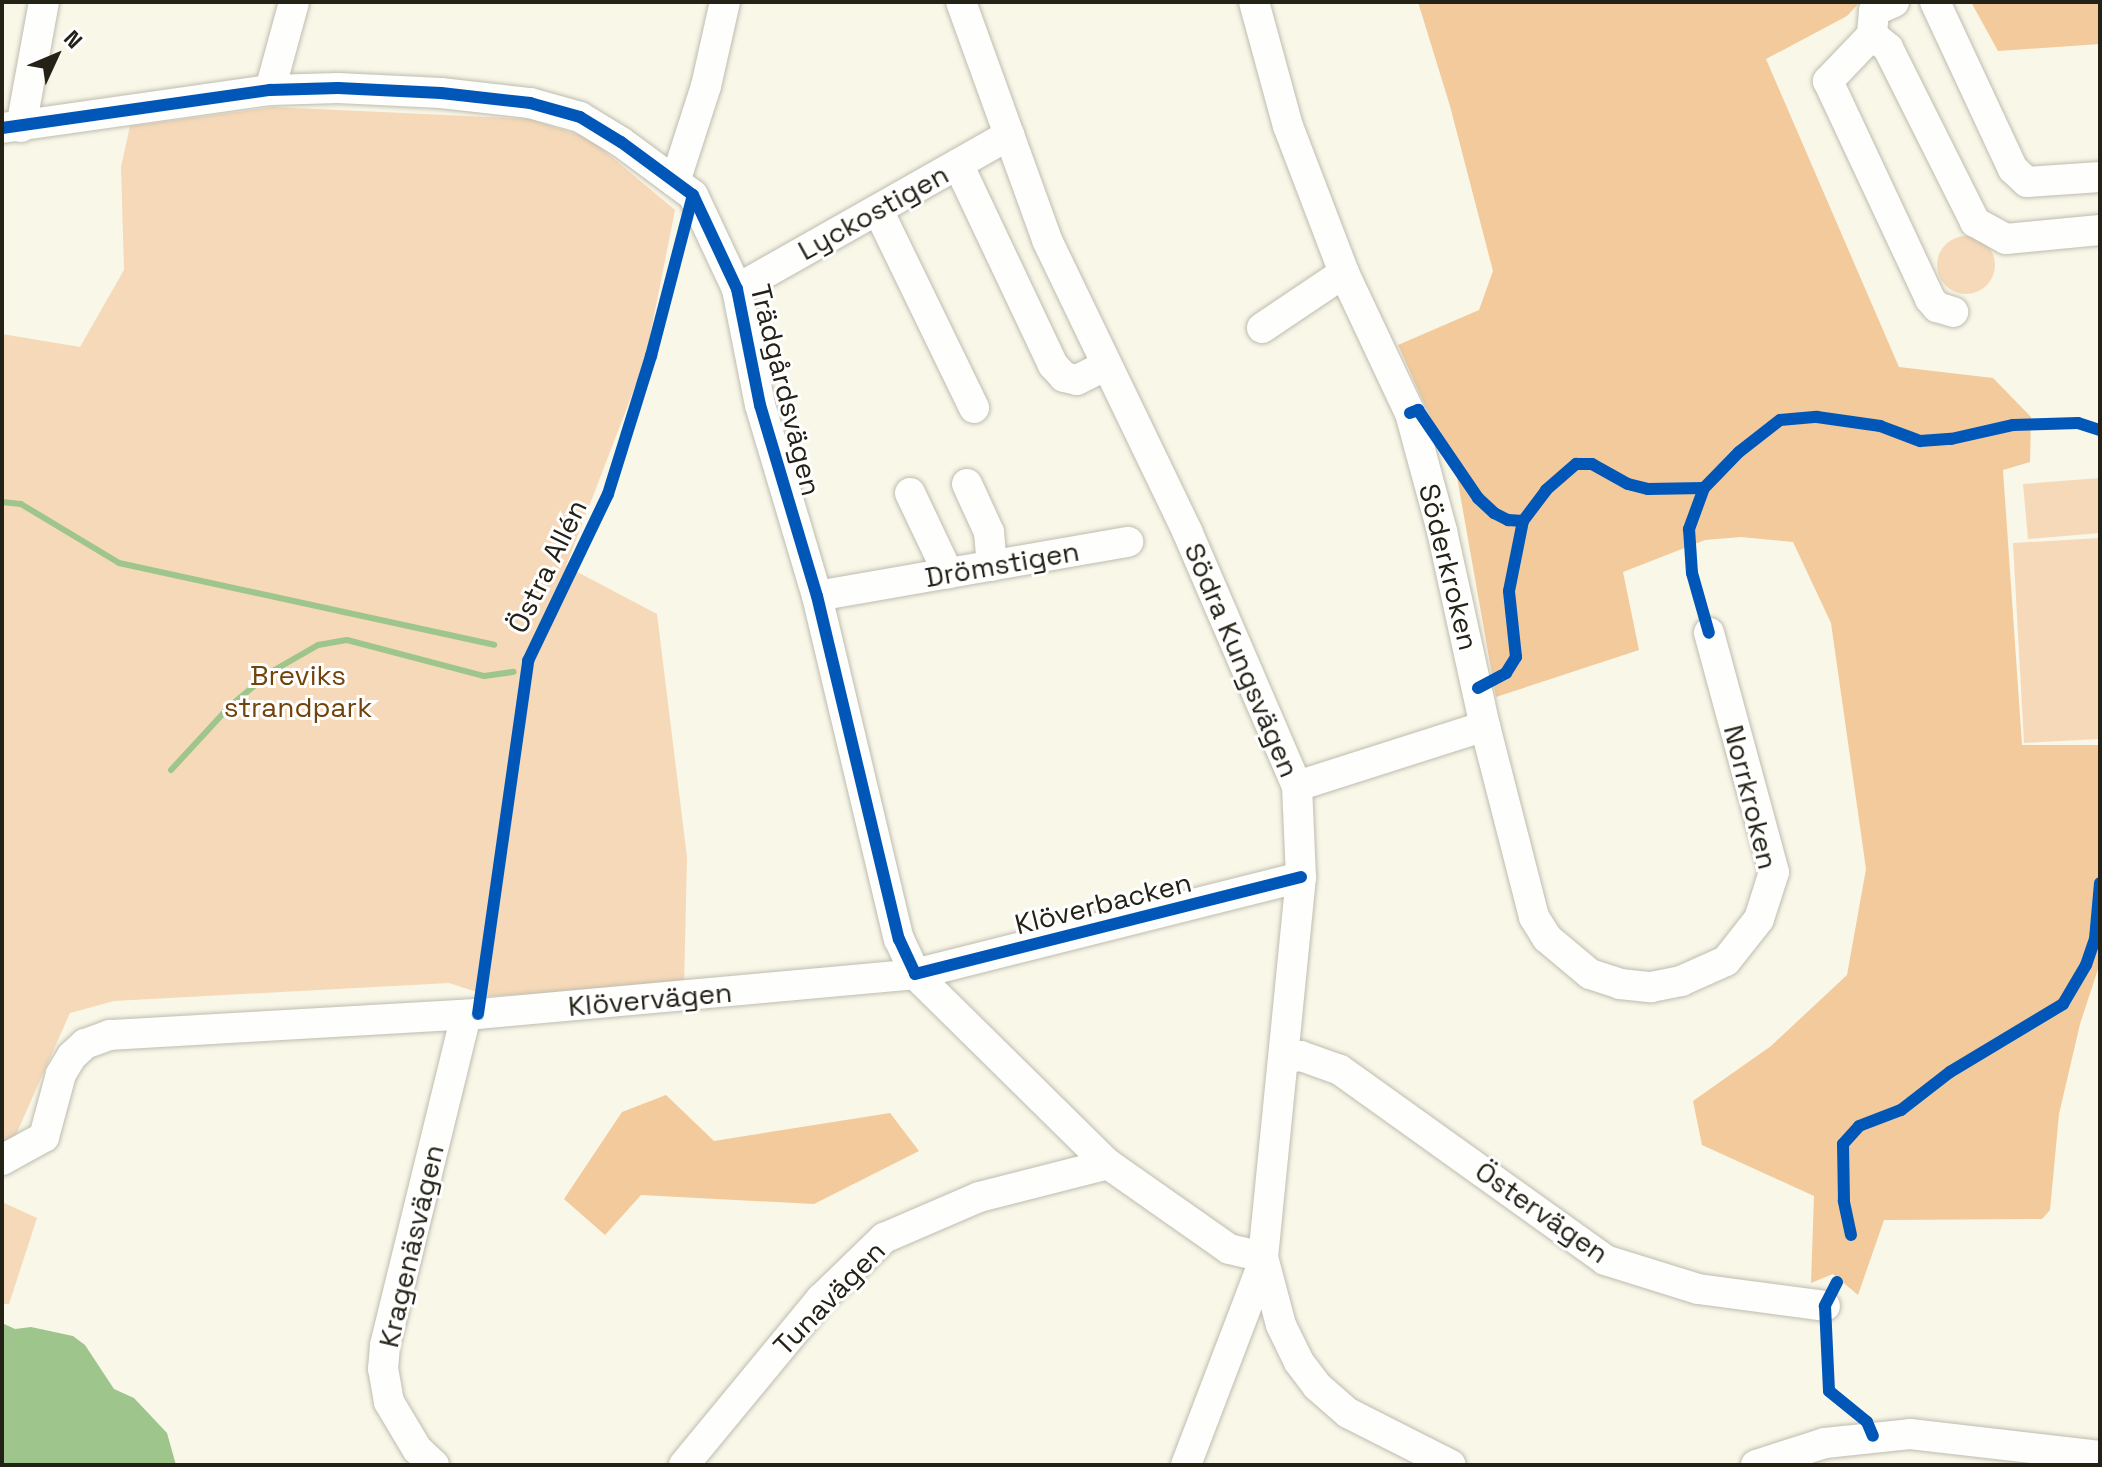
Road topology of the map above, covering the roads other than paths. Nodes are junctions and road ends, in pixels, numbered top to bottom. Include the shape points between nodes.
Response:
1 (44, 2) edge
2 (294, 2) edge
3 (725, 2) edge
4 (961, 2) edge
5 (1254, 2) edge
6 (1894, 2) edge
7 (1935, 2) edge
8 (1872, 35) junction
9 (270, 90) junction
10 (12, 128) edge
11 (1009, 135) junction
12 (958, 164) junction
13 (2100, 177) edge
14 (675, 182) junction
15 (878, 210) junction
16 (2100, 230) edge
17 (1344, 273) junction
18 (737, 289) junction
19 (1953, 312) dead end
20 (1262, 328) dead end
21 (1106, 365) junction
22 (974, 408) dead end
23 (967, 484) dead end
24 (910, 493) dead end
25 (1128, 542) dead end
26 (992, 566) junction
27 (948, 573) junction
28 (817, 596) junction
29 (1709, 633) dead end
30 (1485, 726) junction
31 (1297, 786) junction
32 (1301, 877) junction
33 (915, 974) junction
34 (466, 1015) junction
35 (1285, 1058) junction
36 (2, 1160) edge
37 (1108, 1164) junction
38 (1263, 1260) junction
39 (1825, 1306) dead end
40 (2100, 1456) edge
41 (434, 1465) edge
42 (684, 1465) edge
43 (1186, 1465) edge
44 (1451, 1465) edge
45 (1756, 1465) edge

1 - 10 street
2 - 9 street
3 - 14 street via 706,86
4 - 11 street, Södra Kungsvägen
5 - 17 street, Söderkroken via 1288,126
6 - 8 street via 1874,11
7 - 13 street via 2013,169 2027,182
8 - 16 street via 1888,48 1975,222 2006,239
8 - 19 street via 1828,81 1930,299
9 - 10 street, Trädgårdsvägen
9 - 14 street, Trädgårdsvägen via 441,93 530,103 580,117
11 - 12 street, Lyckostigen
11 - 21 street, Södra Kungsvägen via 1047,240
12 - 15 street, Lyckostigen
12 - 21 street via 1053,365 1064,377 1077,380
14 - 18 street, Trädgårdsvägen via 693,195
15 - 18 street, Lyckostigen
15 - 22 street
17 - 20 street
17 - 30 street, Söderkroken via 1410,413
18 - 28 street, Trädgårdsvägen via 760,405
21 - 31 street, Södra Kungsvägen via 1187,531
23 - 26 street via 989,532
24 - 27 street
25 - 26 street, Drömstigen
26 - 27 street, Drömstigen
27 - 28 street, Drömstigen
28 - 33 street, Trädgårdsvägen via 899,939
29 - 30 street, Norrkroken via 1774,872 1759,919 1726,961 1681,981 1651,987 1620,984 1590,974 1547,938 1534,917
30 - 31 street
31 - 32 street, Södra Kungsvägen
32 - 33 street, Klöverbacken
32 - 35 street, Södra Kungsvägen
33 - 34 street, Klövervägen
33 - 37 street
34 - 36 street, Klövervägen via 110,1035 85,1044 72,1056 61,1074 44,1137
34 - 41 street, Kragenäsvägen via 383,1369 389,1402 417,1449
35 - 38 street, Södra Kungsvägen
35 - 39 street, Östervägen via 1301,1056 1340,1070 1605,1260 1698,1289
37 - 38 street via 1229,1249
37 - 42 street, Tunavägen via 979,1197 884,1238 821,1299
38 - 43 street
38 - 44 street, Södra Kungsvägen via 1281,1325 1317,1386 1348,1413
40 - 45 street via 1910,1434 1825,1443

